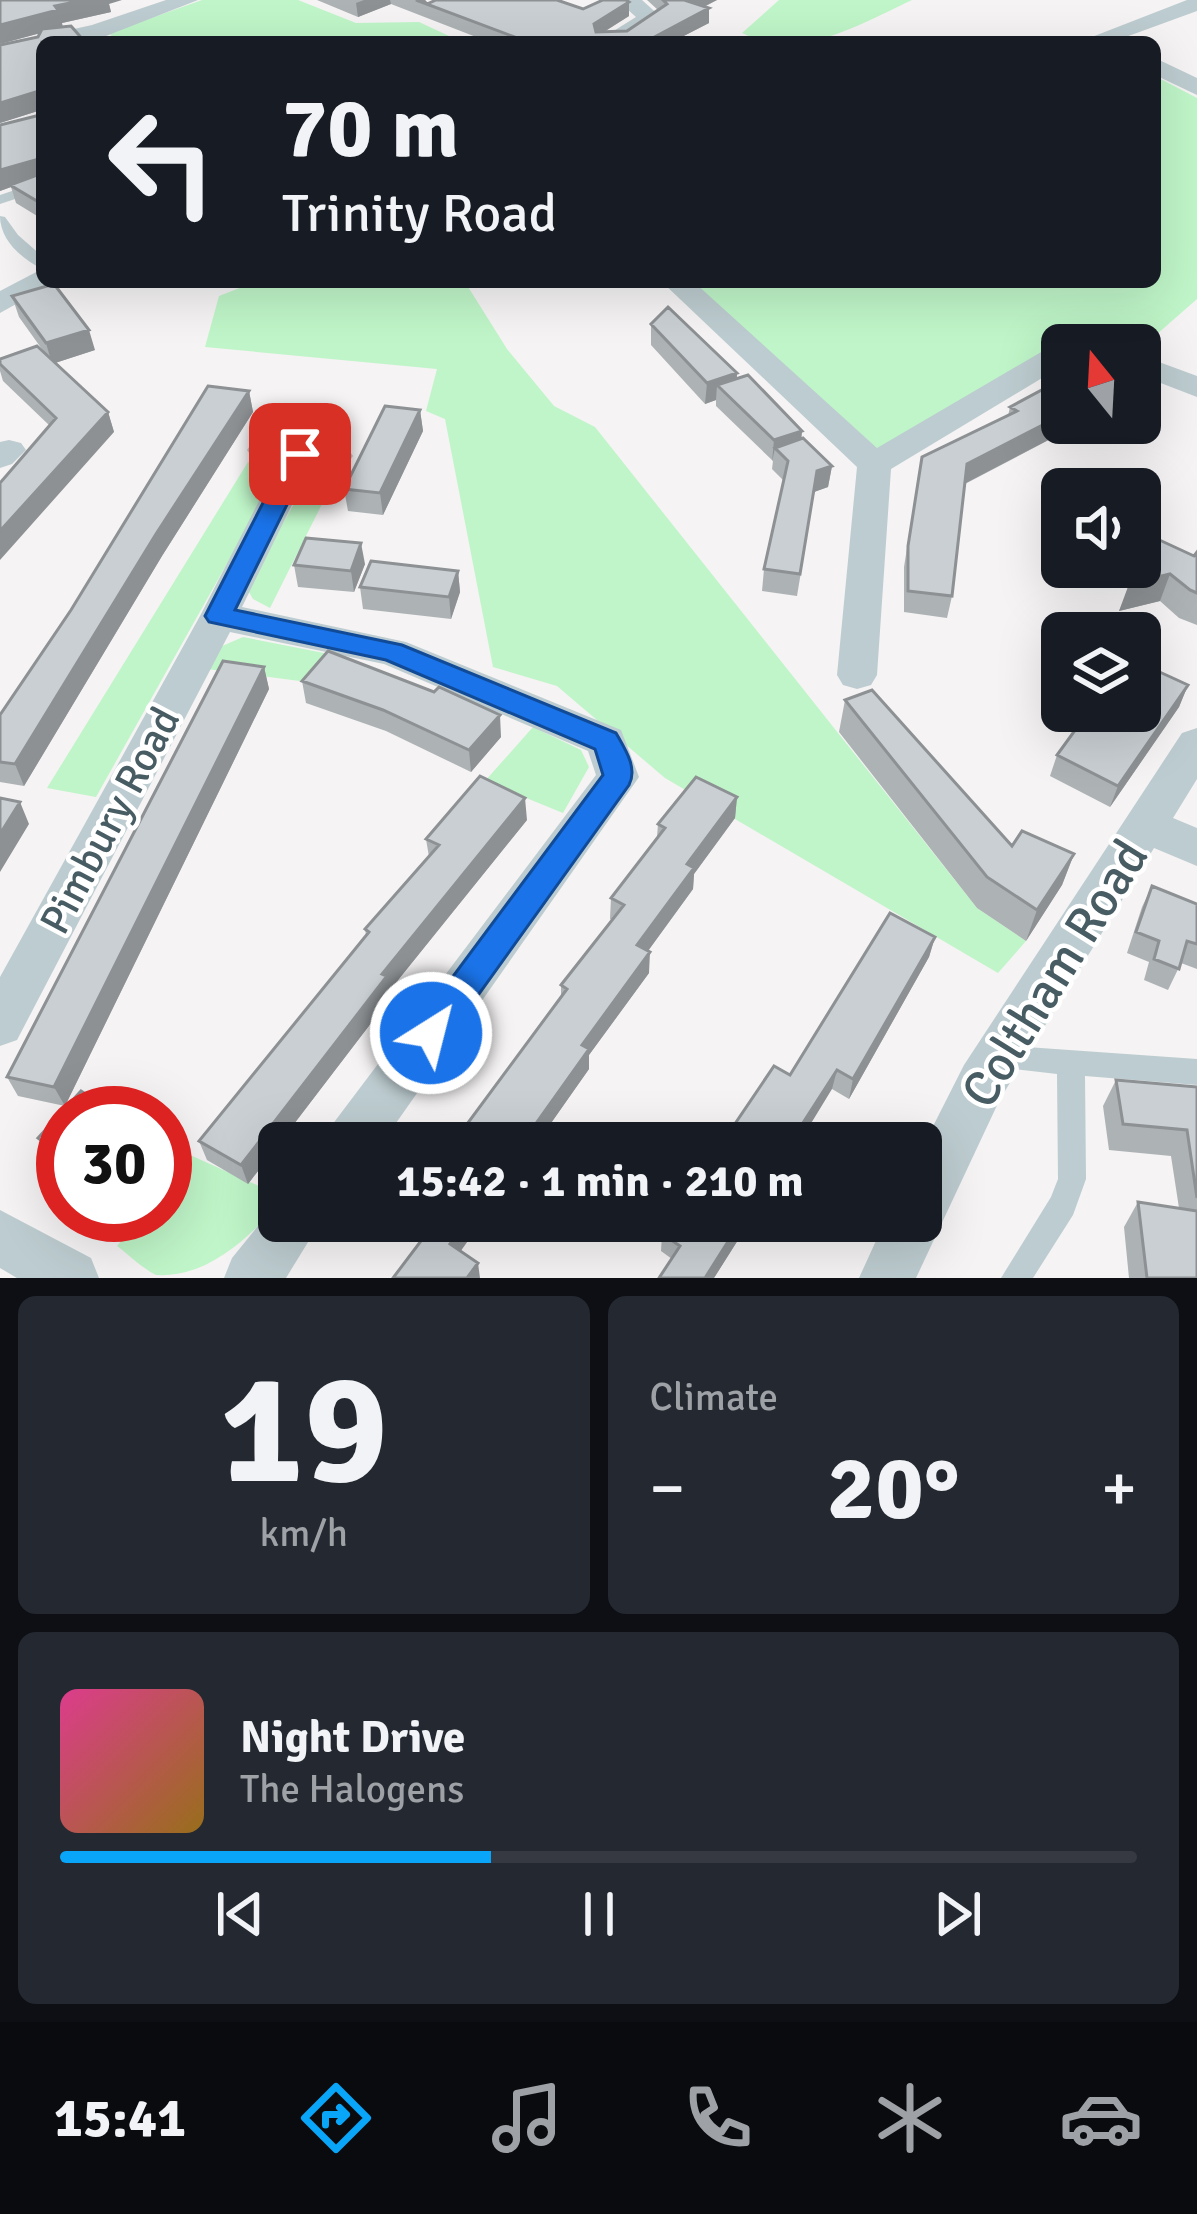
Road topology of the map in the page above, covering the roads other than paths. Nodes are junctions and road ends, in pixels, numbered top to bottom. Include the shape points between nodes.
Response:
1 (187, 0) edge
2 (628, 0) edge
3 (1197, 4) edge
4 (103, 36) edge
5 (618, 36) edge
6 (1113, 36) edge
7 (1161, 68) edge
8 (1197, 88) edge
9 (36, 187) edge
10 (0, 200) edge
11 (0, 220) edge
12 (36, 259) edge
13 (36, 282) edge
14 (683, 288) edge
15 (0, 304) edge
16 (1041, 365) edge
17 (1161, 372) edge
18 (1197, 387) edge
19 (300, 454) dead end
20 (874, 464) junction
21 (219, 616) junction
22 (857, 675) dead end
23 (1197, 744) edge
24 (1145, 825) junction
25 (1197, 848) edge
26 (0, 1024) edge
27 (998, 1057) junction
28 (1071, 1062) junction
29 (1197, 1072) edge
30 (366, 1122) edge
31 (942, 1167) edge
32 (0, 1237) edge
33 (279, 1242) edge
34 (904, 1242) edge
35 (71, 1278) edge
36 (252, 1278) edge
37 (887, 1278) edge
38 (1016, 1278) edge

1 - 4 street
2 - 5 street via 651,18
3 - 6 street
7 - 8 street
9 - 10 lane
11 - 12 lane
13 - 15 street
14 - 20 street
16 - 20 street
17 - 18 street
19 - 21 street, Pimbury Road
20 - 22 street
21 - 26 street, Pimbury Road
21 - 30 street via 392,652 606,741 615,758 618,777
23 - 24 street, Coltham Road
24 - 25 street
24 - 27 street, Coltham Road
27 - 28 lane
27 - 31 street, Coltham Road
28 - 29 lane
28 - 38 lane via 1072,1179
32 - 35 street
33 - 36 street
34 - 37 street

